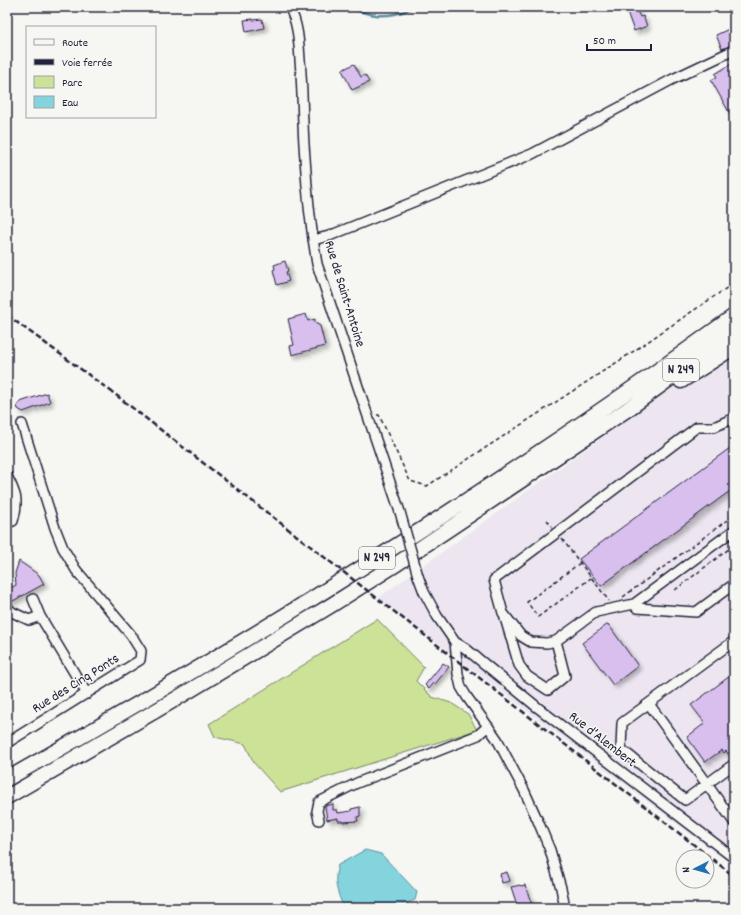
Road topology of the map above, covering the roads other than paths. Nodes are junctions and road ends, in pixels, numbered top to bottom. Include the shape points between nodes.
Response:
1 (289, 7) edge
2 (734, 50) edge
3 (313, 240) junction
4 (734, 316) edge
5 (734, 332) edge
6 (734, 347) edge
7 (628, 409) junction
8 (734, 418) edge
9 (22, 424) dead end
10 (7, 476) edge
11 (7, 523) edge
12 (734, 530) edge
13 (734, 584) edge
14 (33, 599) dead end
15 (634, 604) junction
16 (7, 607) edge
17 (503, 613) junction
18 (40, 616) junction
19 (556, 641) junction
20 (734, 641) edge
21 (455, 642) junction
22 (87, 694) junction
23 (649, 704) junction
24 (488, 726) junction
25 (7, 743) edge
26 (734, 764) edge
27 (7, 779) edge
28 (707, 784) junction
29 (7, 797) edge
30 (319, 820) dead end
31 (734, 822) edge
32 (734, 858) edge
33 (565, 908) edge

1 - 3 street, Rue de Saint-Antoine via 299,44 304,157
2 - 3 street via 673,79 532,154 329,236
3 - 21 street, Rue de Saint-Antoine, bridge via 317,264 400,512 418,576 433,610
4 - 27 highway, N 249 via 573,430 342,581 148,698
5 - 7 highway, N 249
6 - 7 highway, N 249 via 643,406
7 - 29 highway, N 249 via 330,606
8 - 17 street via 714,427 697,427 494,580
9 - 22 street, Rue des Cinq Ponts via 63,548 76,570 131,635 141,651 140,660
10 - 11 street via 15,492 17,507 13,521
12 - 15 street
13 - 15 street via 696,612 637,608
14 - 18 street
15 - 19 street via 596,612
16 - 18 street via 29,620
17 - 19 street via 521,636 531,642 547,644
17 - 19 street via 519,665 527,676 548,690 565,676
18 - 22 street
20 - 23 street
21 - 24 street via 461,687
21 - 32 street, Rue d’Alembert
22 - 25 street, Rue des Cinq Ponts
23 - 28 street
23 - 28 street via 622,724 621,749 685,800
24 - 30 street via 478,735 357,783 319,802
24 - 33 street via 538,821 550,850
26 - 28 street
28 - 31 street

